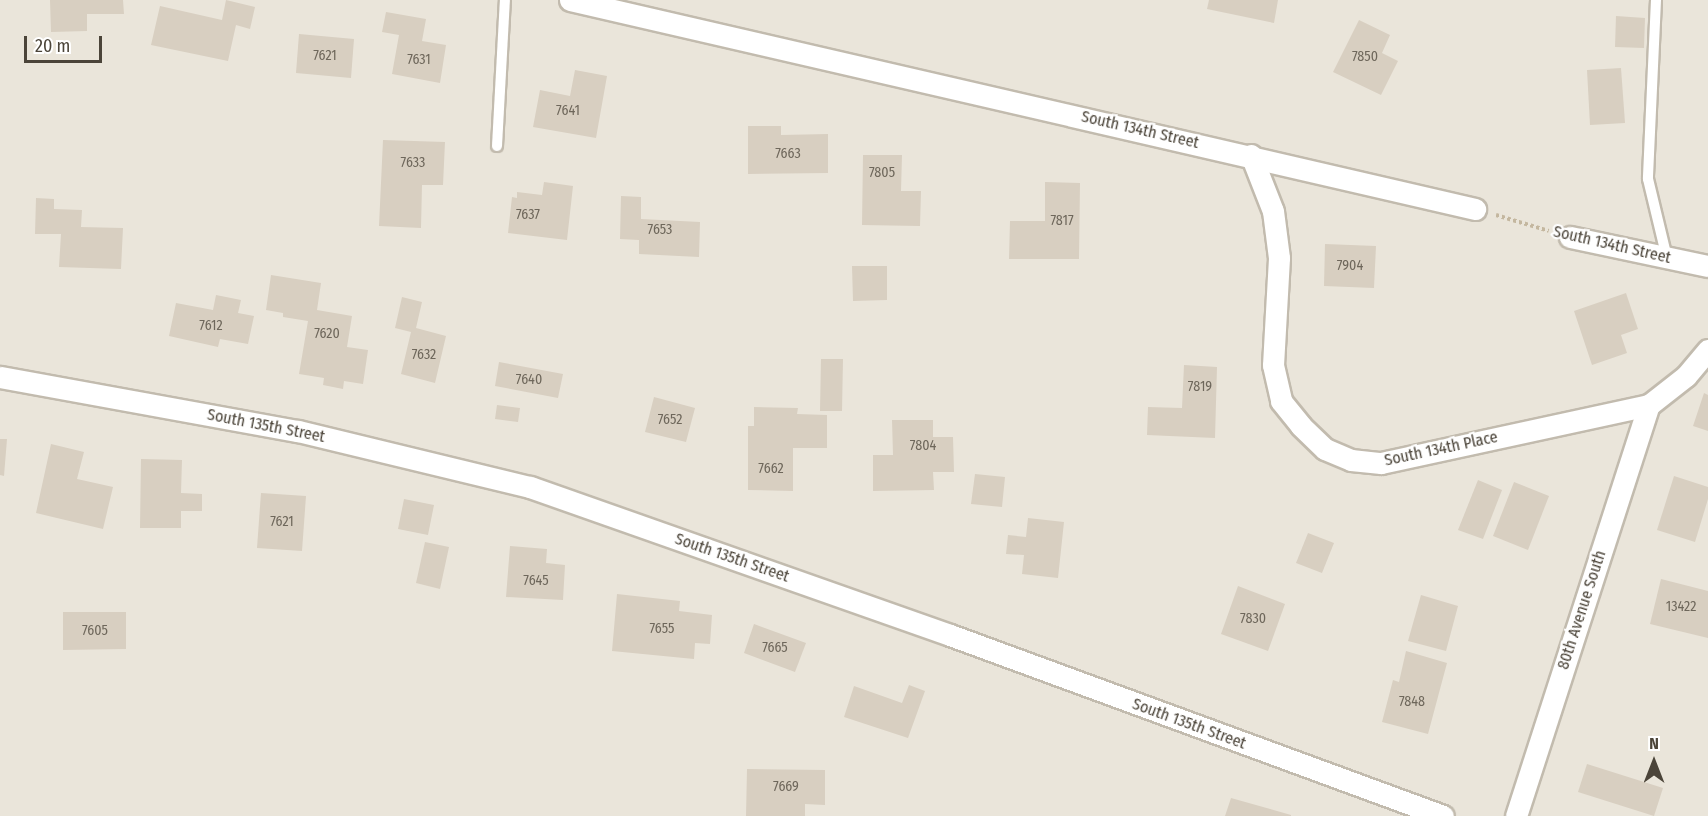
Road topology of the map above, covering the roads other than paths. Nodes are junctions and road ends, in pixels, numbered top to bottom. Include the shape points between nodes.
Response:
1 (505, 0) edge
2 (570, 0) edge
3 (1656, 0) edge
4 (497, 146) dead end
5 (1251, 155) junction
6 (1475, 209) road end
7 (1570, 237) road end
8 (1667, 258) junction
9 (1708, 266) edge
10 (1708, 350) edge
11 (0, 377) edge
12 (1649, 405) junction
13 (1443, 816) edge
14 (1516, 816) edge

1 - 4 lane
2 - 5 street, South 134th Street
3 - 8 lane via 1648,179
5 - 6 street, South 134th Street
5 - 12 street, South 134th Place via 1273,211 1279,258 1273,365 1281,401 1324,449 1351,460 1381,463
7 - 8 street, South 134th Street
8 - 9 street, South 134th Street
10 - 12 street, South 134th Place via 1686,376
11 - 13 street, South 135th Street via 298,431 530,487 939,631
12 - 14 street, 80th Avenue South

